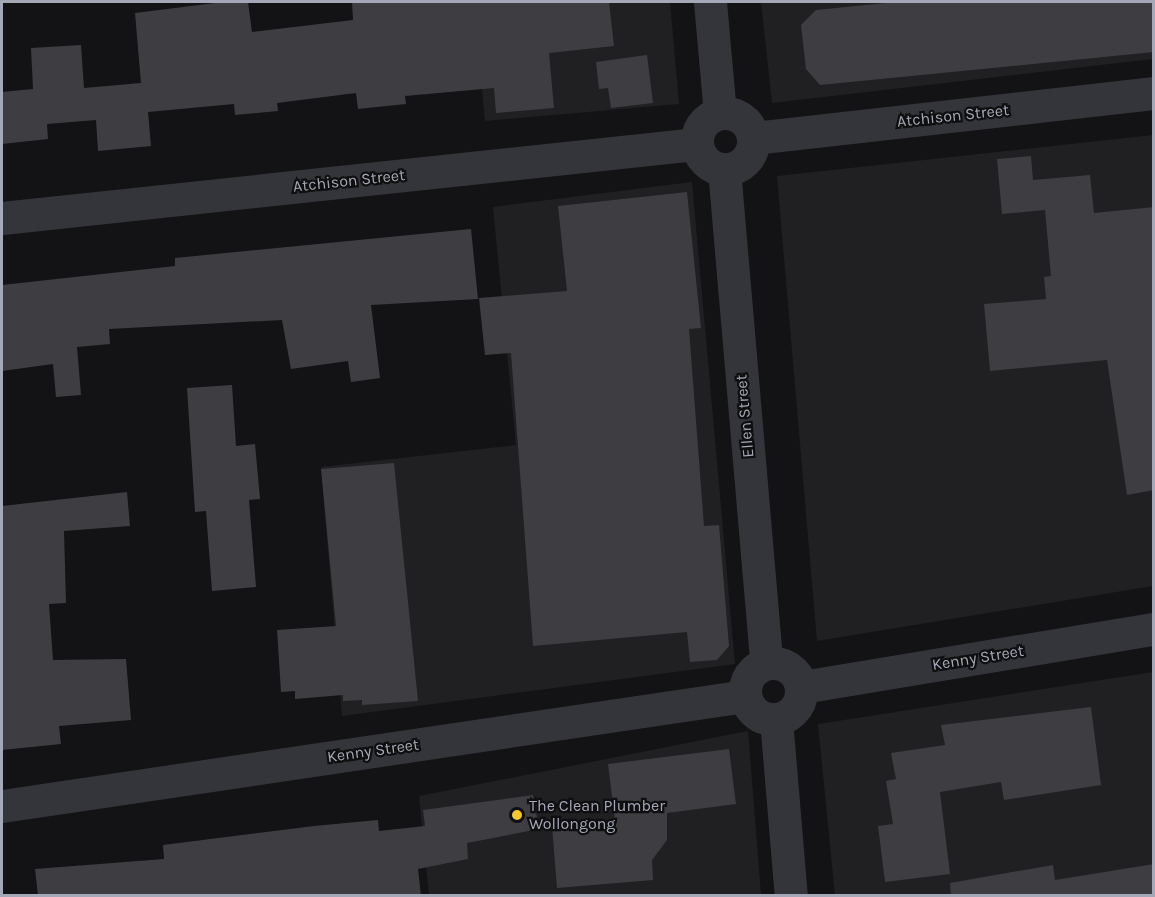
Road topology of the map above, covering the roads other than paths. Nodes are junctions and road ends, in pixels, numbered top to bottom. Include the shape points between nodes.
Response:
1 (710, 2) edge
2 (1154, 93) edge
3 (720, 113) junction
4 (753, 138) junction
5 (697, 144) junction
6 (724, 169) junction
7 (2, 218) edge
8 (1154, 629) edge
9 (766, 663) junction
10 (802, 687) junction
11 (745, 696) junction
12 (776, 719) junction
13 (2, 806) edge
14 (791, 896) edge

1 - 3 street
2 - 4 street, Atchison Street
3 - 4 street via 743,119
3 - 5 street via 703,124
4 - 6 street via 745,161
5 - 6 street via 703,158
5 - 7 street, Atchison Street
6 - 9 street, Ellen Street
8 - 10 street, Kenny Street
9 - 10 street via 785,664
9 - 11 street via 750,674
10 - 12 street via 793,712
11 - 12 street via 758,716
11 - 13 street, Kenny Street
12 - 14 street

